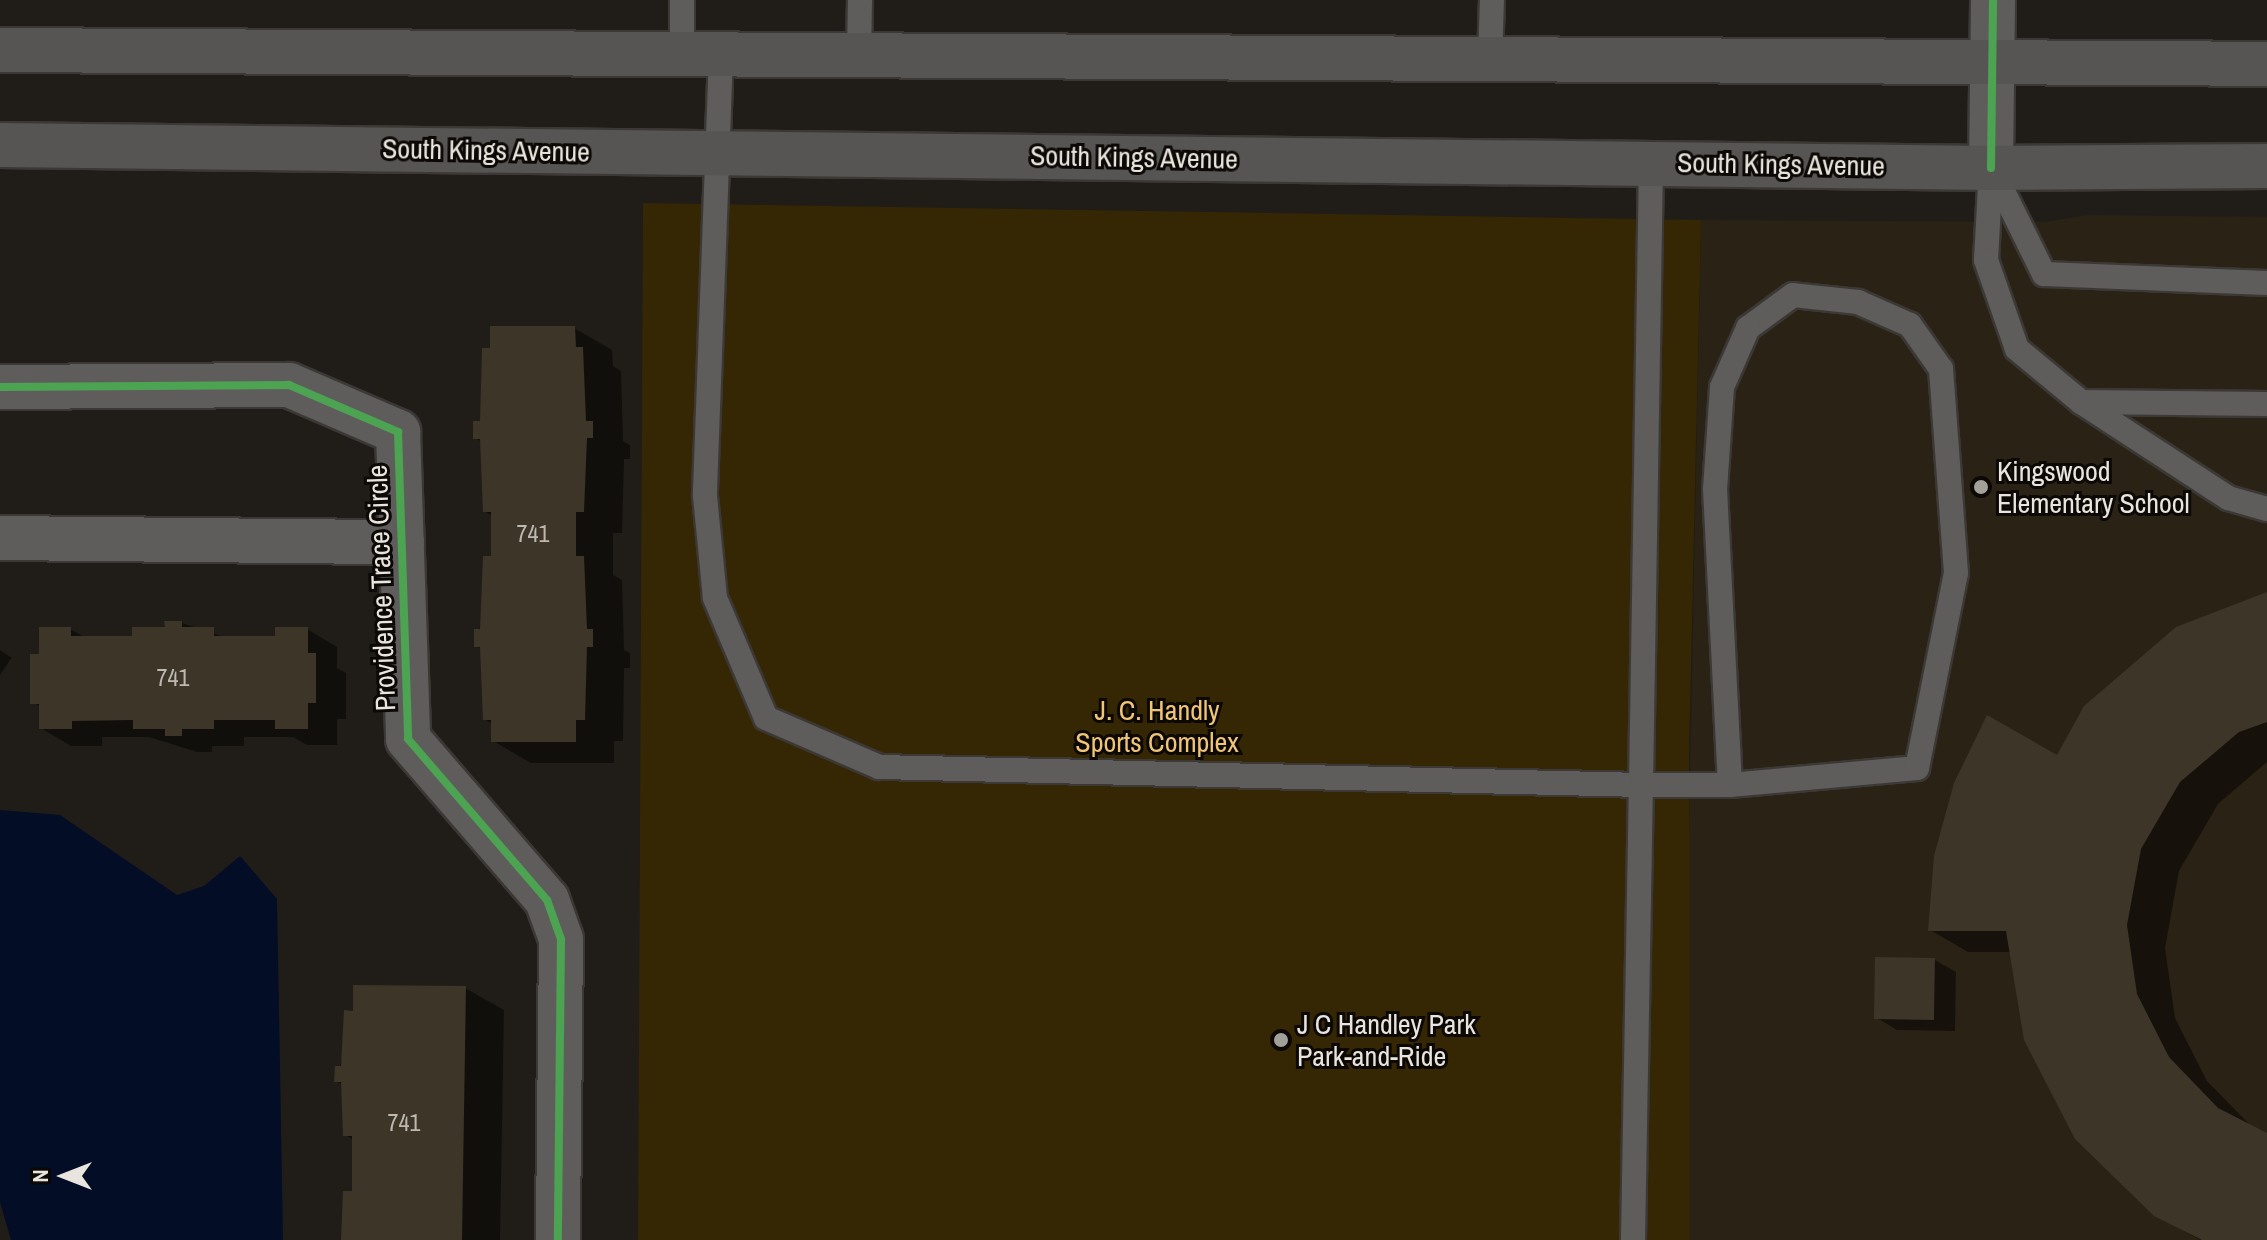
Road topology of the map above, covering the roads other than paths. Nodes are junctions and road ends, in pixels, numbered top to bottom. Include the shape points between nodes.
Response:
1 (682, 0) edge
2 (860, 0) edge
3 (1492, 0) edge
4 (1993, 0) edge
5 (0, 50) edge
6 (701, 54) junction
7 (859, 56) junction
8 (1490, 59) junction
9 (1991, 63) junction
10 (2267, 64) edge
11 (0, 145) edge
12 (717, 152) junction
13 (1651, 162) junction
14 (2267, 166) edge
15 (1991, 168) junction
16 (2267, 283) edge
17 (0, 387) edge
18 (2081, 402) junction
19 (2267, 404) edge
20 (2267, 509) edge
21 (0, 538) edge
22 (402, 542) junction
23 (1641, 785) junction
24 (1730, 785) junction
25 (558, 1240) edge
26 (1633, 1240) edge

1 - 6 lane
2 - 7 lane
3 - 8 lane
4 - 9 street
5 - 6 main road
6 - 7 main road
6 - 12 lane
7 - 8 main road
8 - 9 main road
9 - 10 main road
9 - 15 street
11 - 12 main road, South Kings Avenue
12 - 13 main road, South Kings Avenue
12 - 23 lane via 705,496 715,598 766,718 879,767
13 - 15 main road, South Kings Avenue
13 - 23 lane
14 - 15 main road, South Kings Avenue
15 - 16 lane via 2044,274
15 - 18 lane via 1986,260 2017,349
17 - 22 street, Providence Trace Circle via 289,385 398,432
18 - 19 lane
18 - 20 lane via 2228,498
21 - 22 street
22 - 25 street, Providence Trace Circle via 408,739 547,900 561,939
23 - 24 lane
23 - 26 lane
24 - 24 lane via 1917,768 1956,573 1941,369 1910,325 1858,302 1793,295 1748,328 1722,387 1715,489

